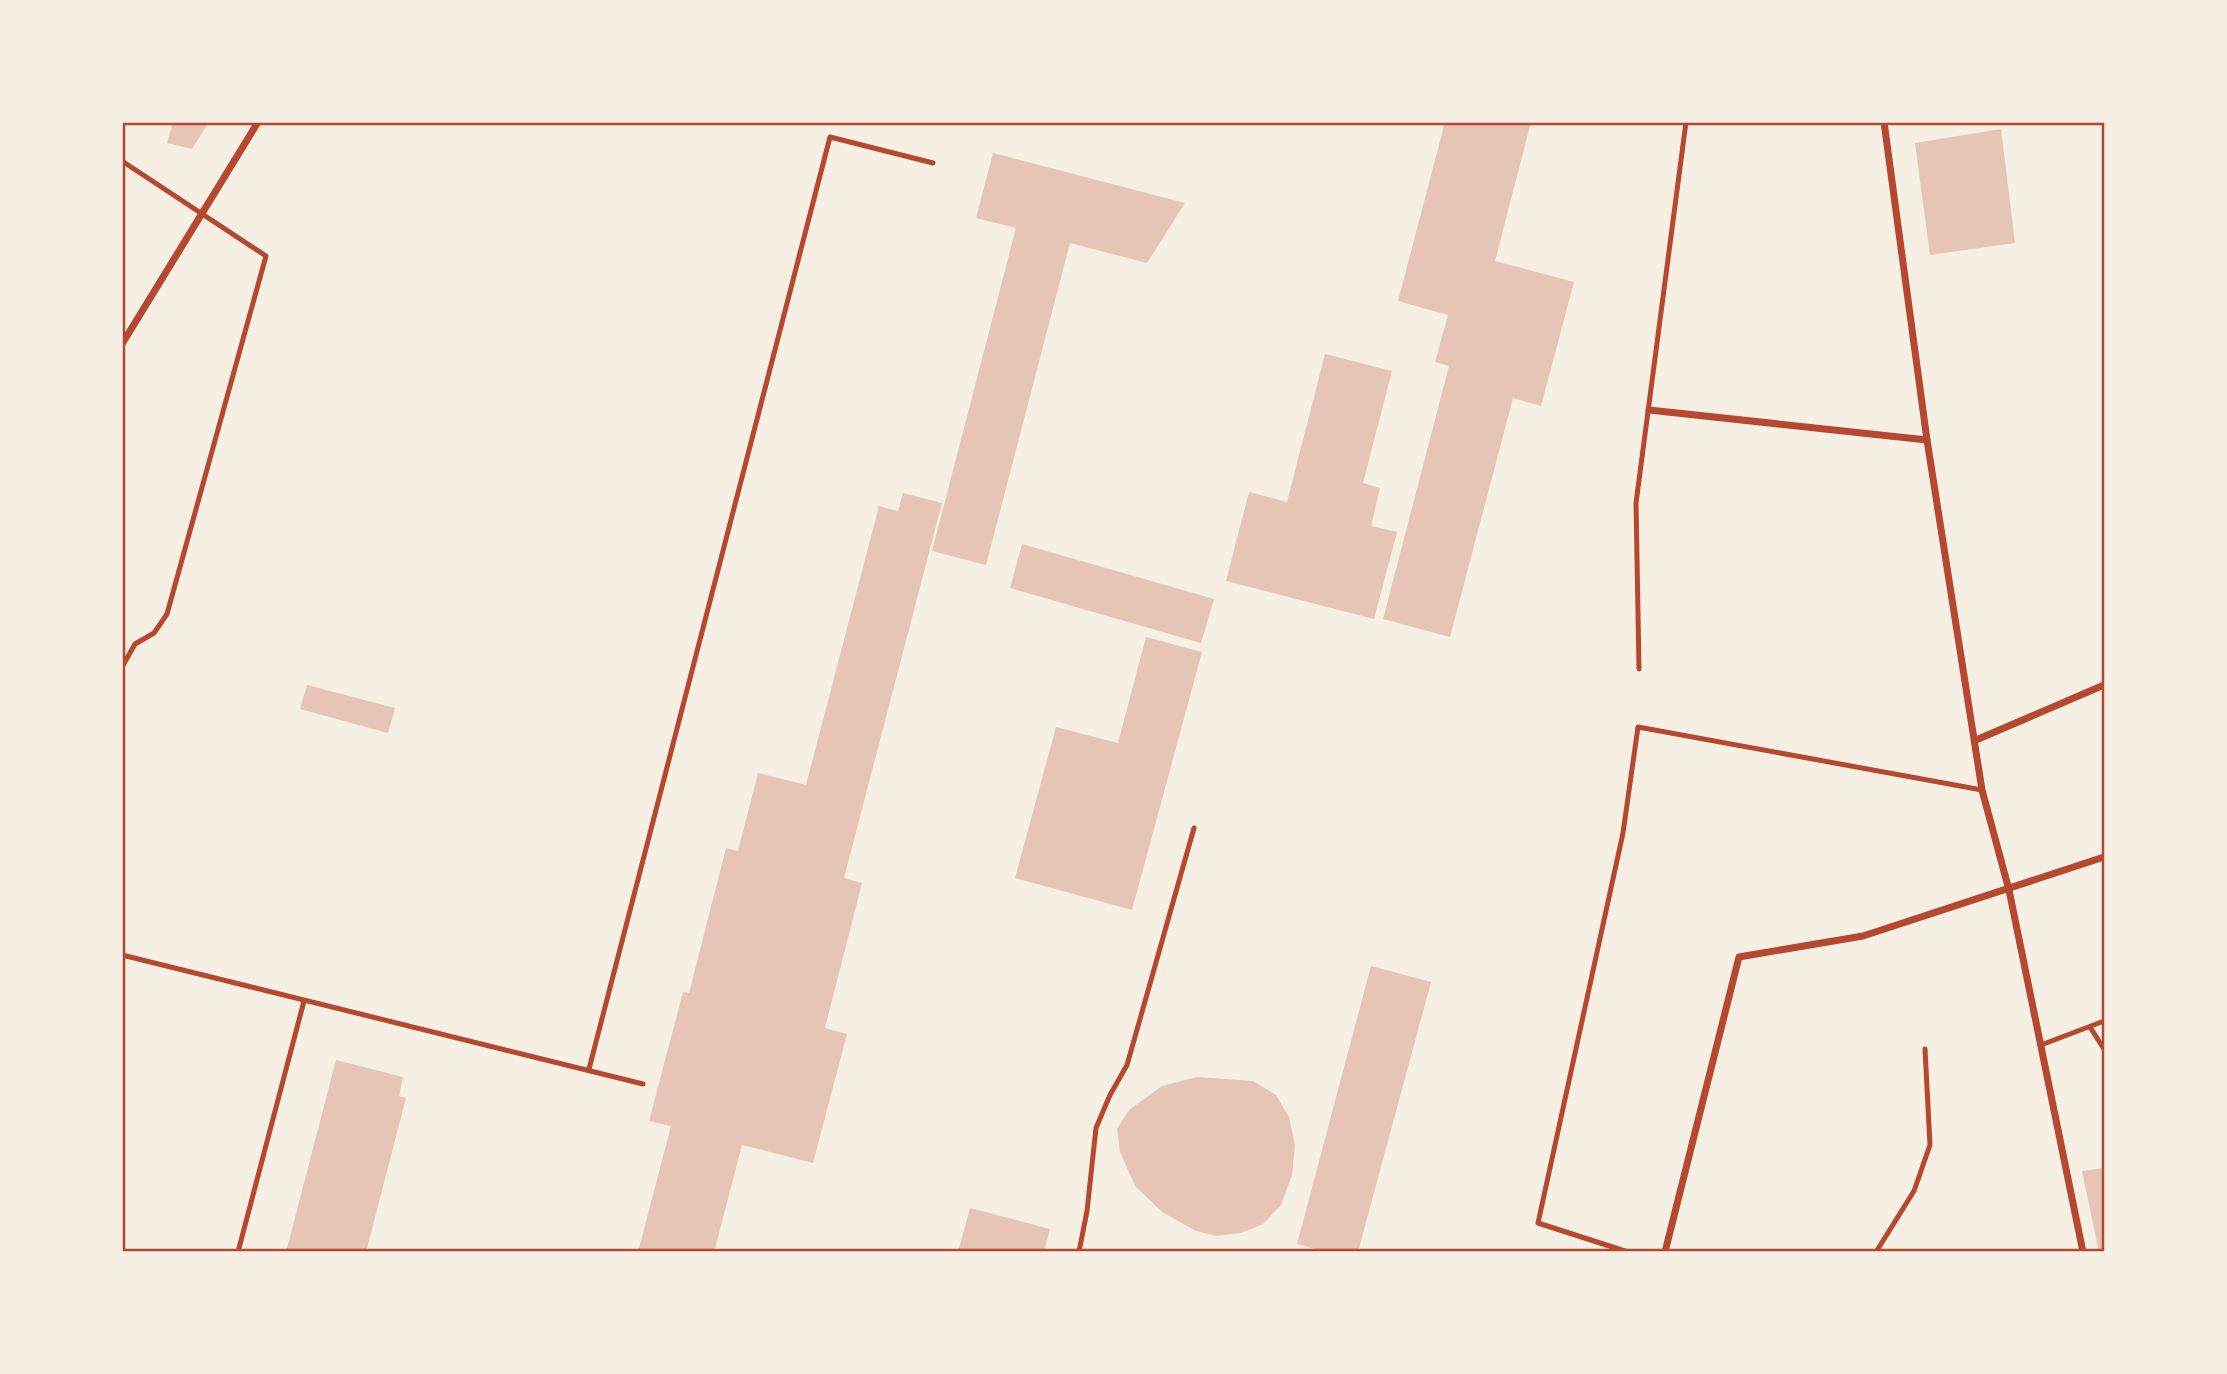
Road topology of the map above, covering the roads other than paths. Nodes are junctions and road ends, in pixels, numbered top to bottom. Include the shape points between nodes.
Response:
1 (258, 122) edge
2 (1686, 122) edge
3 (1884, 122) edge
4 (122, 161) edge
5 (933, 163) dead end
6 (203, 213) junction
7 (122, 344) edge
8 (1649, 410) junction
9 (1927, 440) junction
10 (122, 667) edge
11 (1639, 668) dead end
12 (2105, 685) edge
13 (1976, 740) junction
14 (1982, 790) junction
15 (1194, 828) dead end
16 (2105, 857) edge
17 (2009, 890) junction
18 (122, 955) edge
19 (304, 1001) junction
20 (2105, 1021) edge
21 (2090, 1027) junction
22 (2041, 1045) junction
23 (1925, 1049) dead end
24 (2105, 1049) edge
25 (589, 1069) junction
26 (643, 1084) dead end
27 (238, 1251) edge
28 (1079, 1251) edge
29 (1628, 1251) edge
30 (1665, 1251) edge
31 (1875, 1251) edge
32 (2083, 1251) edge

1 - 6 street
2 - 8 lane
3 - 9 street
4 - 6 lane
5 - 25 lane via 830,137
6 - 7 street
6 - 10 lane via 266,256 167,614 154,633 135,644
8 - 9 street
8 - 11 lane via 1636,503
9 - 13 street
12 - 13 street
13 - 14 street
14 - 17 street
14 - 29 lane via 1638,727 1623,833 1538,1223
15 - 28 lane via 1127,1065 1096,1128
16 - 17 street
17 - 22 street
17 - 30 street via 1863,936 1739,957
18 - 19 lane
19 - 25 lane
19 - 27 lane
20 - 21 lane
21 - 22 lane
21 - 24 lane
22 - 32 street
23 - 31 lane via 1930,1145 1914,1192
25 - 26 lane

